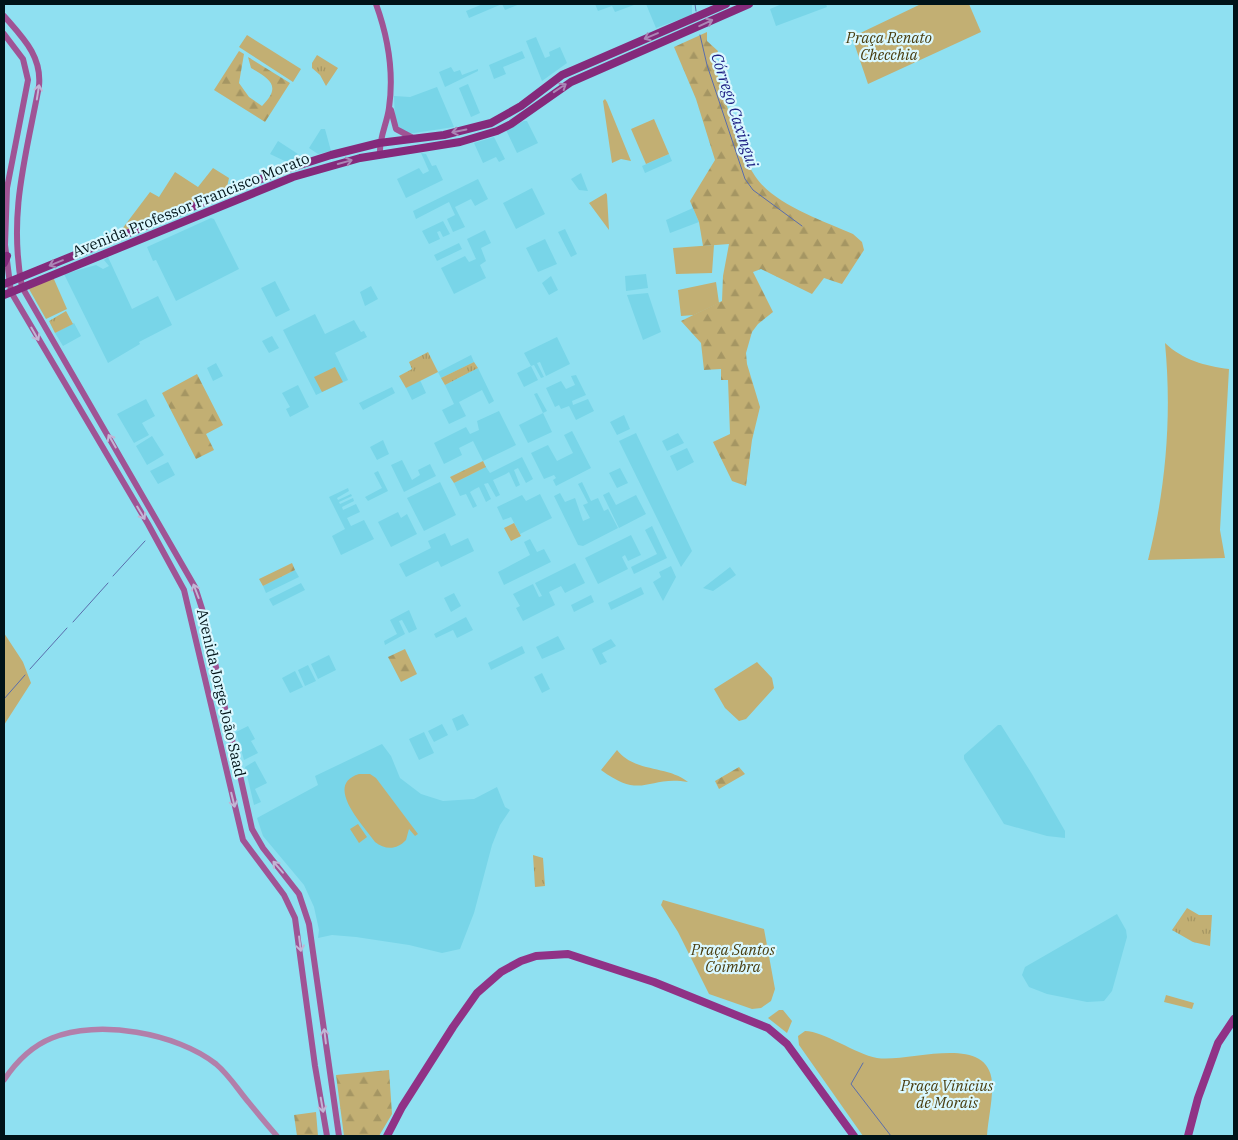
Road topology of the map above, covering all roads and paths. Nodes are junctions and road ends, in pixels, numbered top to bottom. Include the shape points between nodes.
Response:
1 (376, 4) edge
2 (726, 4) edge
3 (749, 4) edge
4 (4, 16) edge
5 (4, 34) edge
6 (389, 104) junction
7 (413, 138) junction
8 (379, 143) junction
9 (380, 154) junction
10 (5, 212) junction
11 (17, 212) junction
12 (5, 260) edge
13 (20, 277) junction
14 (6, 283) edge
15 (22, 287) junction
16 (7, 293) edge
17 (126, 466) junction
18 (116, 471) junction
19 (131, 474) junction
20 (121, 480) junction
21 (220, 688) junction
22 (208, 691) junction
23 (1234, 1018) edge
24 (4, 1080) edge
25 (318, 1085) junction
26 (331, 1085) junction
27 (277, 1136) edge
28 (327, 1136) edge
29 (340, 1136) edge
30 (387, 1136) edge
31 (854, 1136) edge
32 (1188, 1136) edge

1 - 6 main road via 387,40
2 -> 7 highway, Avenida Professor Francisco Morato via 562,75 503,118 458,132
9 -> 3 highway, Avenida Professor Francisco Morato via 460,142 497,131 571,82
11 -> 4 main road, Avenida Jorge João Saad via 40,72 32,51
5 - 10 main road, Avenida Jorge João Saad via 24,60 28,80
6 - 7 main road via 396,129
6 - 8 main road
7 - 8 highway, Avenida Professor Francisco Morato
8 - 9 main road
8 -> 13 highway, Avenida Professor Francisco Morato via 278,172
15 -> 9 highway, Avenida Professor Francisco Morato via 285,180
10 - 11 main road
10 - 12 main road, Avenida Jorge João Saad
11 - 13 main road, Avenida Jorge João Saad
12 - 14 main road, Avenida Jorge João Saad
13 - 14 highway, Avenida Professor Francisco Morato
13 - 15 main road, Avenida Jorge João Saad
14 - 16 main road, Avenida Jorge João Saad
15 - 16 highway, Avenida Professor Francisco Morato
17 -> 15 main road, Avenida Jorge João Saad
16 -> 18 main road, Avenida Jorge João Saad
17 - 18 main road via 124,471
17 - 19 main road, Avenida Jorge João Saad
18 - 20 main road, Avenida Jorge João Saad
19 - 20 main road
21 -> 19 main road, Avenida Jorge João Saad via 195,587
20 -> 22 main road, Avenida Jorge João Saad via 184,590
21 - 22 main road
26 -> 21 main road, Avenida Jorge João Saad via 310,924 298,894 252,828
22 -> 25 main road, Avenida Jorge João Saad via 243,840 284,895 295,918
23 - 32 main road via 1218,1043
24 - 27 street via 27,1054 53,1038 102,1031 155,1035 187,1047 216,1064 233,1080
25 - 26 main road via 326,1080
25 -> 28 main road, Avenida Jorge João Saad
26 - 29 main road, Avenida Jorge João Saad
30 - 31 main road via 477,993 501,972 521,961 536,956 568,954 654,982 768,1028 787,1044

